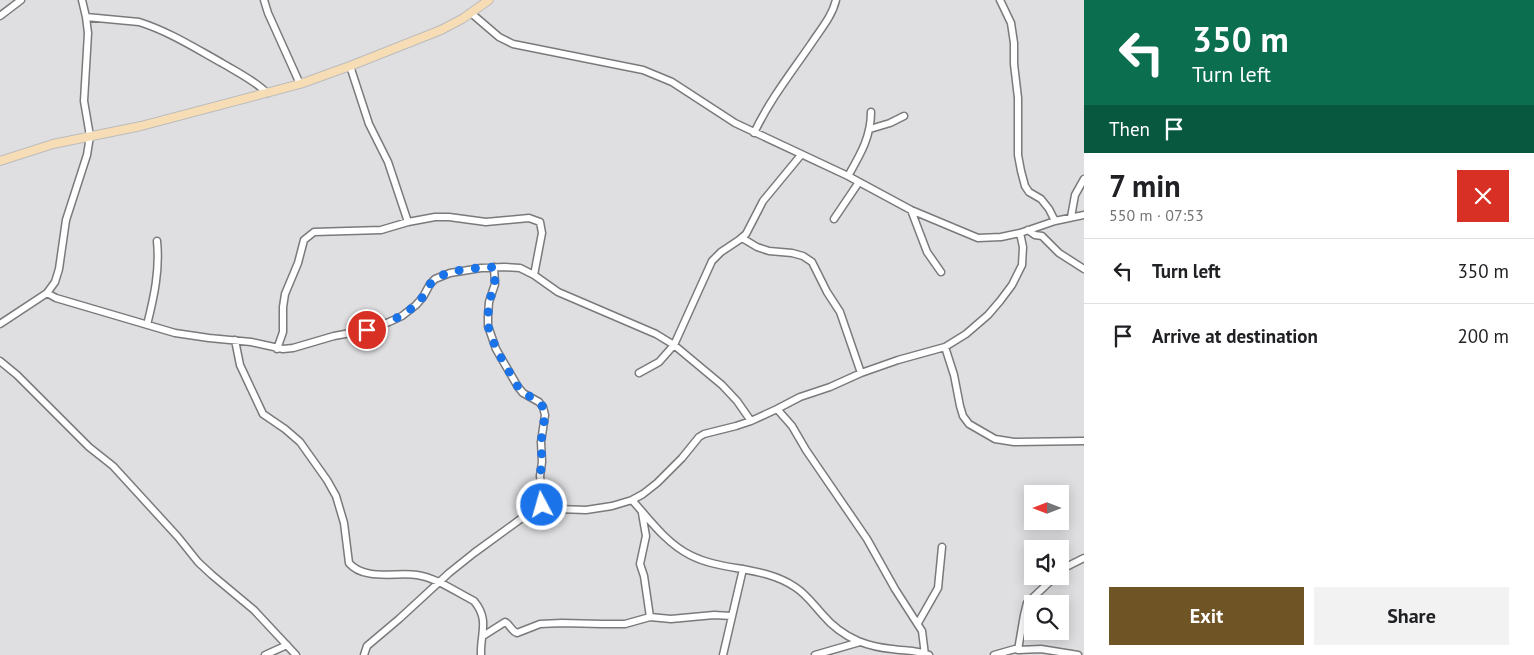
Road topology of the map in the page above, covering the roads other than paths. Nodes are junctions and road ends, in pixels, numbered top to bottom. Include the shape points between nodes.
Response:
1 (21, 0) edge
2 (82, 0) edge
3 (264, 0) edge
4 (490, 0) edge
5 (836, 0) edge
6 (1000, 0) edge
7 (471, 13) junction
8 (0, 16) edge
9 (86, 17) junction
10 (350, 66) junction
11 (300, 84) junction
12 (266, 93) junction
13 (871, 112) dead end
14 (904, 116) dead end
15 (870, 129) junction
16 (754, 133) junction
17 (90, 136) junction
18 (801, 155) junction
19 (0, 161) edge
20 (848, 176) junction
21 (1084, 179) edge
22 (859, 182) junction
23 (911, 210) junction
24 (1084, 215) edge
25 (1071, 217) junction
26 (834, 219) dead end
27 (1055, 221) junction
28 (408, 222) junction
29 (1028, 230) junction
30 (1020, 233) junction
31 (742, 238) junction
32 (157, 241) dead end
33 (494, 267) junction
34 (1084, 269) edge
35 (941, 272) dead end
36 (534, 276) junction
37 (47, 293) junction
38 (0, 324) edge
39 (147, 325) junction
40 (235, 340) junction
41 (674, 345) junction
42 (945, 347) junction
43 (277, 349) junction
44 (0, 361) edge
45 (639, 373) dead end
46 (861, 373) junction
47 (777, 409) junction
48 (751, 421) junction
49 (1084, 441) edge
50 (632, 500) junction
51 (542, 505) junction
52 (642, 510) junction
53 (942, 547) dead end
54 (1084, 558) edge
55 (1069, 566) edge
56 (743, 568) junction
57 (438, 583) junction
58 (1046, 585) edge
59 (732, 616) junction
60 (650, 617) junction
61 (918, 623) junction
62 (483, 636) junction
63 (860, 642) junction
64 (287, 645) junction
65 (1018, 650) junction
66 (926, 654) edge
67 (265, 655) edge
68 (296, 655) edge
69 (364, 655) edge
70 (481, 655) edge
71 (723, 655) edge
72 (815, 655) edge
73 (994, 655) edge
74 (1078, 655) edge

1 - 8 street
2 - 9 street
3 - 11 street
4 - 7 main road
5 - 16 street via 824,25 776,93
6 - 27 street via 1011,23 1014,43 1021,171 1029,192 1041,199
7 - 10 main road via 441,30
7 - 16 street via 499,37 513,44 656,75
9 - 12 street via 147,24 253,81
9 - 17 street via 88,50 84,100
10 - 11 main road
10 - 28 street
11 - 12 main road
12 - 17 main road
13 - 15 street
14 - 15 street
15 - 20 street via 865,146
16 - 18 street
17 - 19 main road
17 - 37 street via 66,220 59,269
18 - 20 street
18 - 31 street via 764,201
20 - 22 street
21 - 25 street via 1075,195
22 - 23 street
22 - 26 street
23 - 30 street via 978,238
23 - 35 street via 927,252
24 - 25 street
25 - 27 street
27 - 29 street
28 - 36 street via 435,217 486,222 520,218 540,222 542,233
28 - 43 street via 381,230 325,231 308,236 285,294 283,332
29 - 30 street
29 - 34 street via 1042,236 1059,253
30 - 42 street via 1022,265 1012,285 988,314
31 - 41 street via 712,261
31 - 46 street via 757,247 803,256 812,262 840,312
32 - 39 street via 158,267
33 - 36 street via 520,268
33 - 43 street via 450,273 435,279 416,305 389,322 293,348
33 - 51 street via 495,284 488,316 491,337 518,387 539,402 545,415 541,442
36 - 41 street via 558,292
37 - 38 street
37 - 39 street
39 - 40 street via 175,333
40 - 43 street
40 - 57 street via 240,365 263,414 300,442 336,496 344,523 349,563 365,572 416,575
41 - 45 street via 659,362
41 - 48 street via 722,386
42 - 46 street
42 - 49 street via 960,406 969,424 995,439 1014,442
44 - 64 street via 113,466 198,562 254,610
46 - 47 street via 800,396
47 - 48 street
47 - 61 street via 792,426 868,539
48 - 50 street via 699,437 657,483
50 - 51 street via 586,510
50 - 52 street
51 - 57 street via 536,506
52 - 56 street via 659,531 691,556
52 - 60 street via 646,536 640,564
53 - 61 street via 938,588
54 - 55 street
56 - 59 street
56 - 63 street via 778,577 796,587 832,625
57 - 62 street via 474,601 479,607
57 - 69 street via 367,646
58 - 65 street via 1027,603
59 - 60 street
59 - 71 street
60 - 62 street via 625,624 540,624 517,632 505,622
61 - 66 street
62 - 70 street
63 - 66 street
63 - 72 street
64 - 67 street
64 - 68 street
65 - 73 street
65 - 74 street via 1041,649

